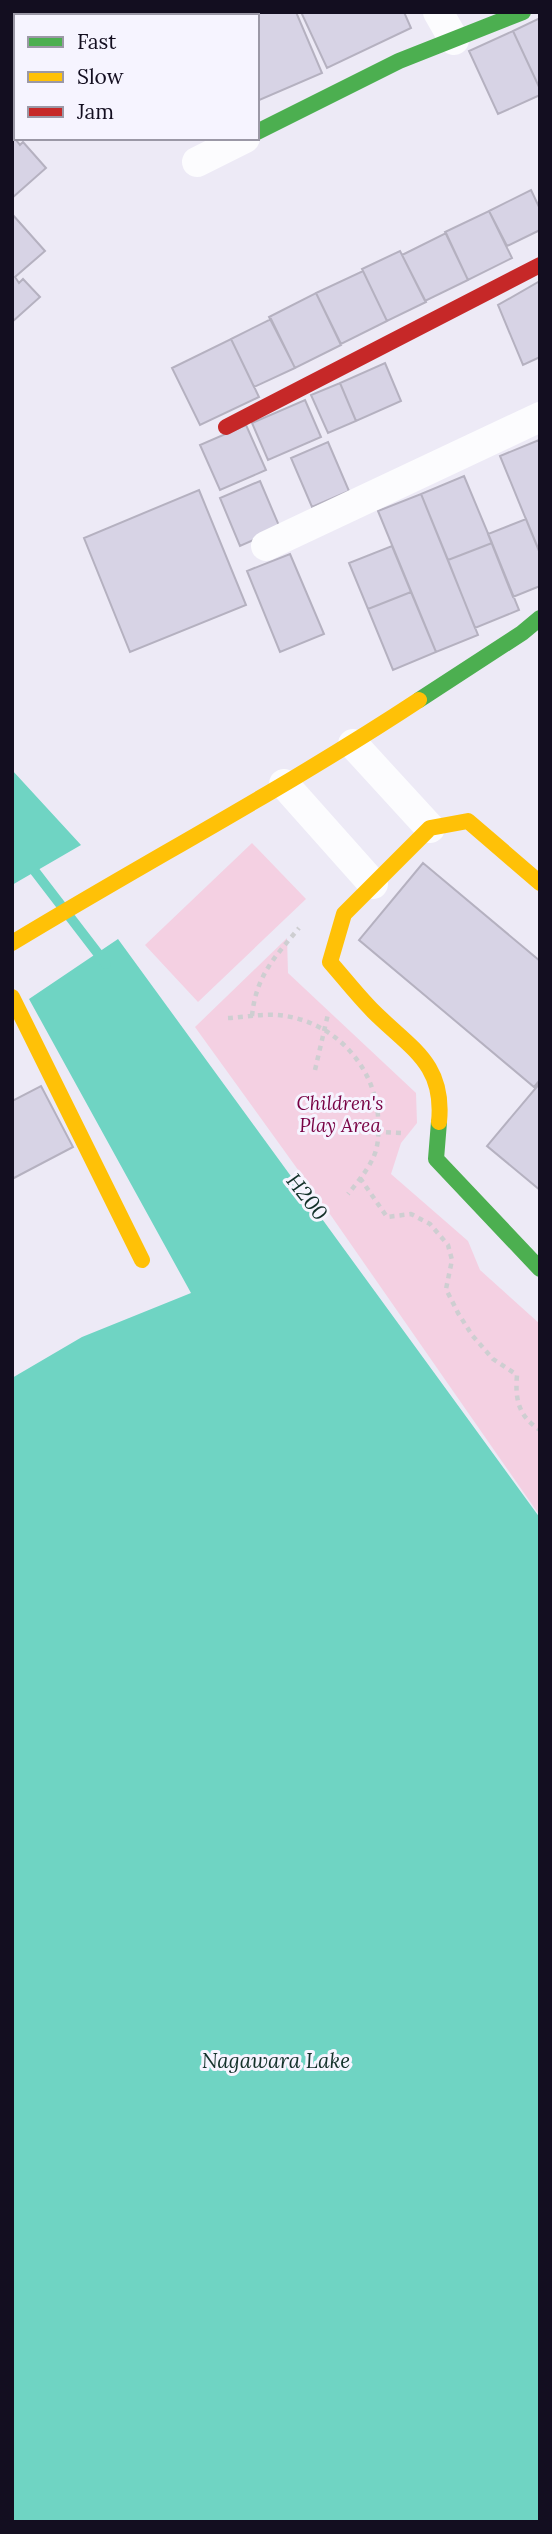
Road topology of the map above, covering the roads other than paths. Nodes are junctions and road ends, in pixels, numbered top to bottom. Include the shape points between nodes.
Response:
1 (438, 12) edge
2 (523, 12) edge
3 (454, 40) junction
4 (259, 131) edge
5 (241, 140) edge
6 (197, 162) dead end
7 (540, 265) edge
8 (540, 417) edge
9 (226, 427) dead end
10 (266, 547) dead end
11 (540, 618) edge
12 (353, 744) junction
13 (284, 784) junction
14 (430, 828) junction
15 (540, 883) edge
16 (373, 884) junction
17 (12, 943) edge
18 (12, 998) edge
19 (142, 1260) dead end
20 (540, 1269) edge

1 - 3 street
2 - 3 street
3 - 4 street via 399,61
5 - 6 street
7 - 9 street
8 - 10 street
11 - 12 street
12 - 13 street
12 - 14 street
13 - 16 street
13 - 17 street
14 - 15 street via 468,821
14 - 16 street
16 - 20 street via 344,914 330,962 434,1073 441,1103 436,1159
18 - 19 street

